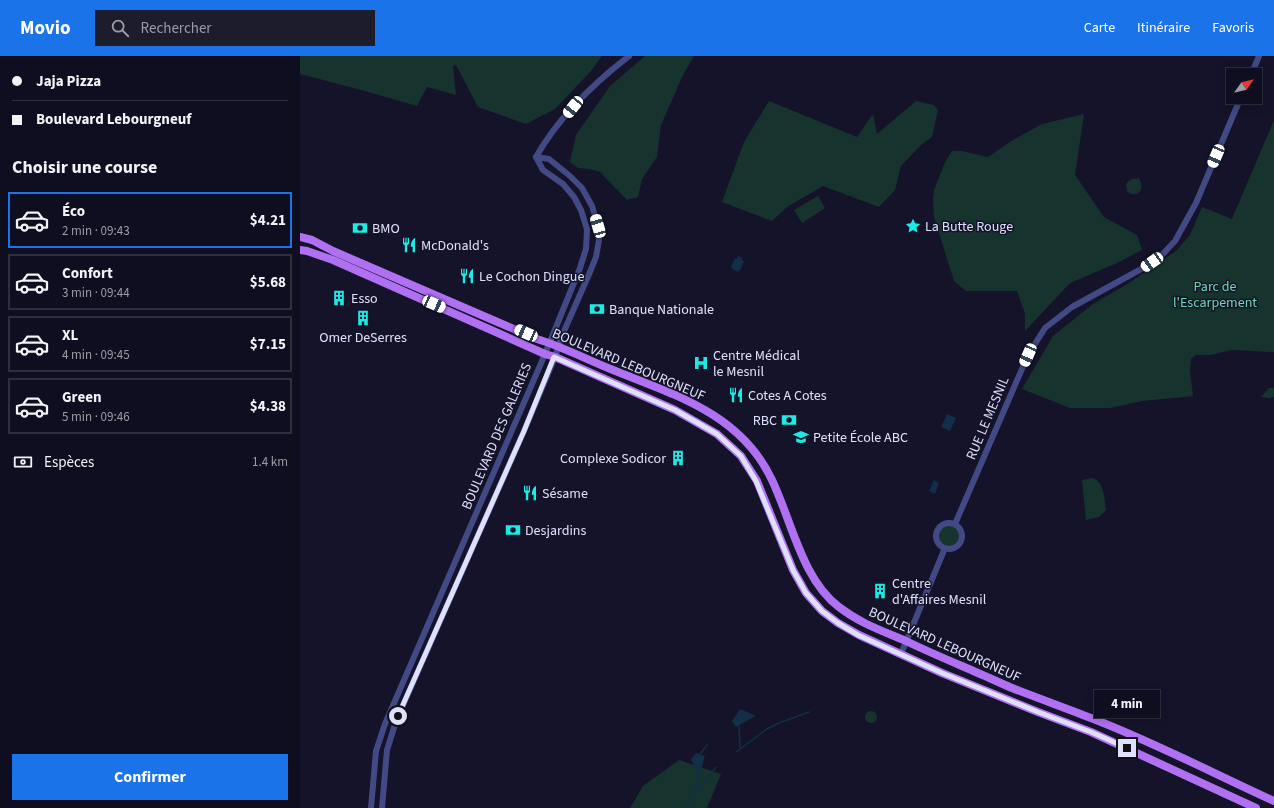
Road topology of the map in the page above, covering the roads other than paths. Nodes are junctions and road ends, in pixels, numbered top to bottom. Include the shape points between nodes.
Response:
1 (629, 56) edge
2 (1259, 56) edge
3 (1254, 68) edge
4 (1238, 104) edge
5 (536, 157) junction
6 (300, 237) edge
7 (300, 250) edge
8 (549, 343) junction
9 (558, 347) junction
10 (545, 354) junction
11 (554, 357) junction
12 (955, 524) junction
13 (945, 548) junction
14 (906, 642) junction
15 (901, 654) junction
16 (1274, 801) edge
17 (371, 808) edge
18 (382, 808) edge
19 (1256, 808) edge

1 - 5 street via 573,107
2 - 3 street
4 - 12 street, RUE LE MESNIL via 1196,203 1175,241 1160,257 1072,307 1046,328 1028,355
5 - 8 street, BOULEVARD DES GALERIES via 543,170 563,184 574,197 587,229 586,249 580,268
5 - 9 street, BOULEVARD DES GALERIES via 549,159 582,188 592,206 598,226 596,257
6 - 8 main road, BOULEVARD LEBOURGNEUF
7 - 10 main road, BOULEVARD LEBOURGNEUF via 338,262
8 - 9 main road, BOULEVARD LEBOURGNEUF
8 - 10 street, BOULEVARD DES GALERIES
9 - 11 street, BOULEVARD DES GALERIES
9 - 14 main road, BOULEVARD LEBOURGNEUF via 678,396 722,420 739,434 758,455 772,479 803,559 820,587 837,606 864,624
10 - 11 main road, BOULEVARD LEBOURGNEUF
10 - 17 street, BOULEVARD DES GALERIES via 385,724 376,751
11 - 15 main road, BOULEVARD LEBOURGNEUF via 675,410 717,434 741,456 756,481 793,570 806,593 822,611 838,623
11 - 18 street, BOULEVARD DES GALERIES via 396,721 387,750
12 - 13 street via 962,532 960,542 956,547
12 - 13 street via 945,524 937,532 938,541
13 - 14 street
14 - 15 street
14 - 16 main road, BOULEVARD LEBOURGNEUF via 1130,734
15 - 19 main road, BOULEVARD LEBOURGNEUF via 1032,710 1091,732

